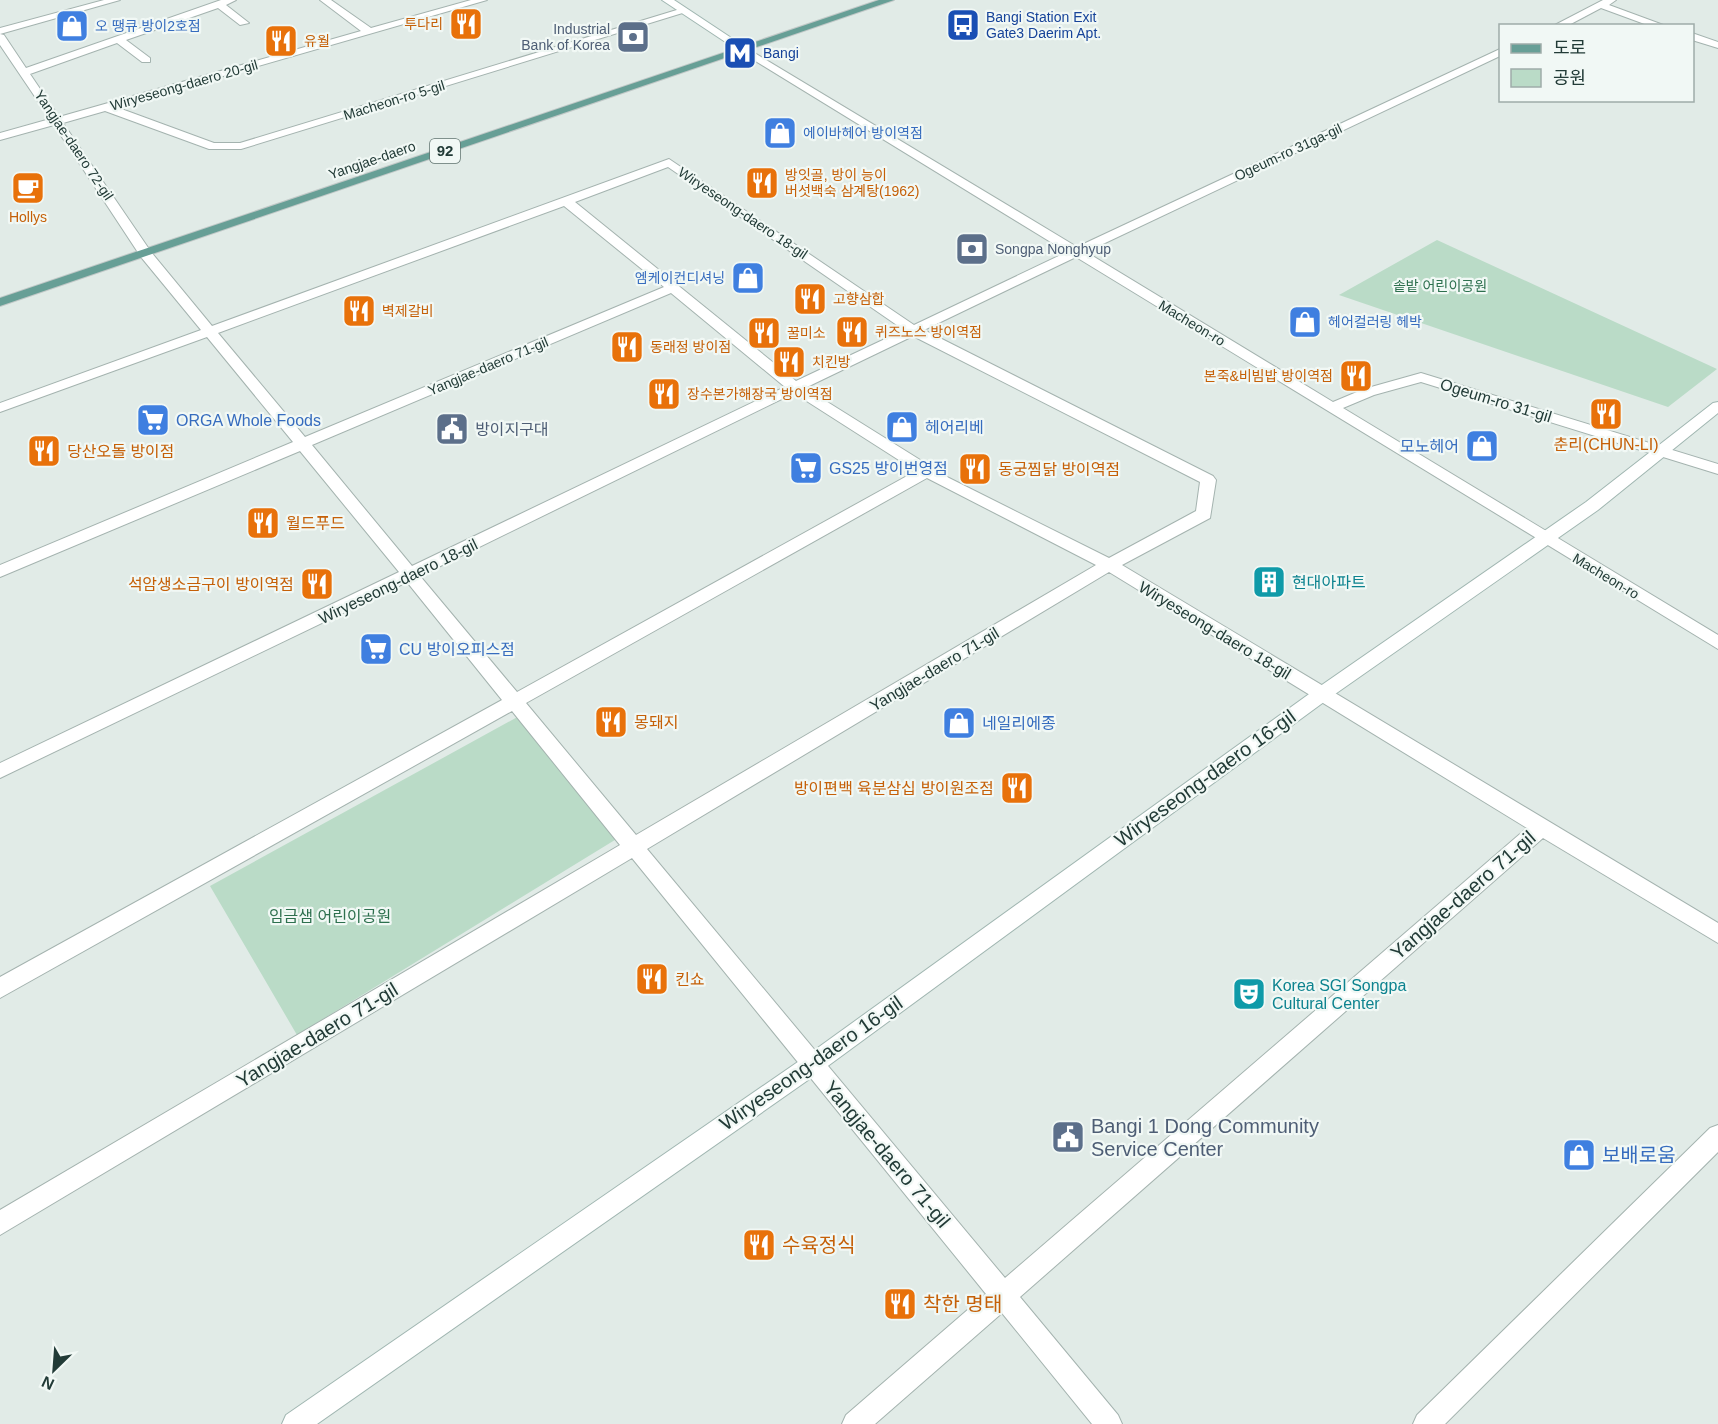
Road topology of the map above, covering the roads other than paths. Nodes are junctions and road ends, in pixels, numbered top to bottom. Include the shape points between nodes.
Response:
1 (115, 0) edge
2 (231, 0) edge
3 (325, 0) edge
4 (482, 0) edge
5 (667, 0) edge
6 (889, 0) edge
7 (1607, 2) edge
8 (219, 4) junction
9 (684, 11) junction
10 (244, 23) dead end
11 (1562, 24) edge
12 (1656, 24) edge
13 (0, 31) edge
14 (369, 32) junction
15 (0, 37) edge
16 (1694, 37) edge
17 (118, 39) junction
18 (1718, 45) edge
19 (743, 49) junction
20 (1499, 52) edge
21 (146, 60) dead end
22 (24, 72) junction
23 (105, 107) junction
24 (59, 121) junction
25 (0, 137) edge
26 (566, 200) junction
27 (1077, 252) junction
28 (146, 254) junction
29 (673, 288) junction
30 (0, 302) edge
31 (913, 330) junction
32 (210, 331) junction
33 (794, 387) junction
34 (1718, 406) edge
35 (0, 408) edge
36 (1330, 408) junction
37 (303, 443) junction
38 (1662, 452) junction
39 (1718, 469) edge
40 (928, 471) junction
41 (1544, 538) junction
42 (1109, 566) junction
43 (0, 571) edge
44 (411, 575) junction
45 (1718, 643) edge
46 (1322, 694) junction
47 (514, 701) junction
48 (0, 771) edge
49 (1542, 827) junction
50 (634, 847) junction
51 (1718, 934) edge
52 (0, 988) edge
53 (813, 1064) junction
54 (1718, 1136) edge
55 (0, 1223) edge
56 (1003, 1295) junction
57 (295, 1424) edge
58 (855, 1424) edge
59 (1109, 1424) edge
60 (1425, 1424) edge

1 - 13 street
2 - 8 street
3 - 14 street
4 - 14 street, Wiryeseong-daero 20-gil
5 - 9 street, Macheon-ro
6 - 19 main road, Yangjae-daero / 92
7 - 11 street
7 - 12 street
8 - 10 street
8 - 17 street
9 - 19 street, Macheon-ro
9 - 23 street, Macheon-ro 5-gil via 241,146 213,147
14 - 23 street, Wiryeseong-daero 20-gil
15 - 22 street, Yangjae-daero 72-gil
16 - 18 street
17 - 21 street
17 - 22 street
19 - 27 street, Macheon-ro
19 - 28 main road, Yangjae-daero / 92
20 - 27 street, Ogeum-ro 31ga-gil
22 - 24 street, Yangjae-daero 72-gil
23 - 24 street, Wiryeseong-daero 20-gil
24 - 25 street, Wiryeseong-daero 20-gil
24 - 28 street, Yangjae-daero 72-gil
26 - 29 street, Wiryeseong-daero 18-gil
26 - 31 street, Wiryeseong-daero 18-gil via 669,163
26 - 32 street
27 - 31 street, Wiryeseong-daero 18-gil
27 - 36 street, Macheon-ro
28 - 30 main road, Yangjae-daero / 92
28 - 32 street, Yangjae-daero 71-gil
29 - 33 street, Wiryeseong-daero 18-gil
29 - 37 street, Yangjae-daero 71-gil
31 - 33 street, Wiryeseong-daero 18-gil
31 - 42 street, Wiryeseong-daero 18-gil via 1208,480 1204,514
32 - 35 street
32 - 37 street, Yangjae-daero 71-gil
33 - 40 street, Wiryeseong-daero 18-gil
33 - 44 street, Wiryeseong-daero 18-gil
34 - 38 street
36 - 38 street, Ogeum-ro 31-gil via 1421,376
36 - 41 street, Macheon-ro
37 - 43 street, Yangjae-daero 71-gil
37 - 44 street, Yangjae-daero 71-gil
38 - 39 street, Ogeum-ro 31-gil
38 - 41 street
40 - 42 street, Wiryeseong-daero 18-gil
40 - 47 street
41 - 45 street, Macheon-ro
41 - 46 street, Wiryeseong-daero 16-gil
42 - 46 street, Wiryeseong-daero 18-gil
42 - 50 street, Yangjae-daero 71-gil
44 - 47 street, Yangjae-daero 71-gil
44 - 48 street, Wiryeseong-daero 18-gil
46 - 49 street
46 - 53 street, Wiryeseong-daero 16-gil
47 - 50 street, Yangjae-daero 71-gil
47 - 52 street
49 - 51 street
49 - 56 street, Yangjae-daero 71-gil
50 - 53 street, Yangjae-daero 71-gil
50 - 55 street, Yangjae-daero 71-gil
53 - 56 street, Yangjae-daero 71-gil
53 - 57 street, Wiryeseong-daero 16-gil
54 - 60 street
56 - 58 street, Yangjae-daero 71-gil
56 - 59 street, Yangjae-daero 71-gil

